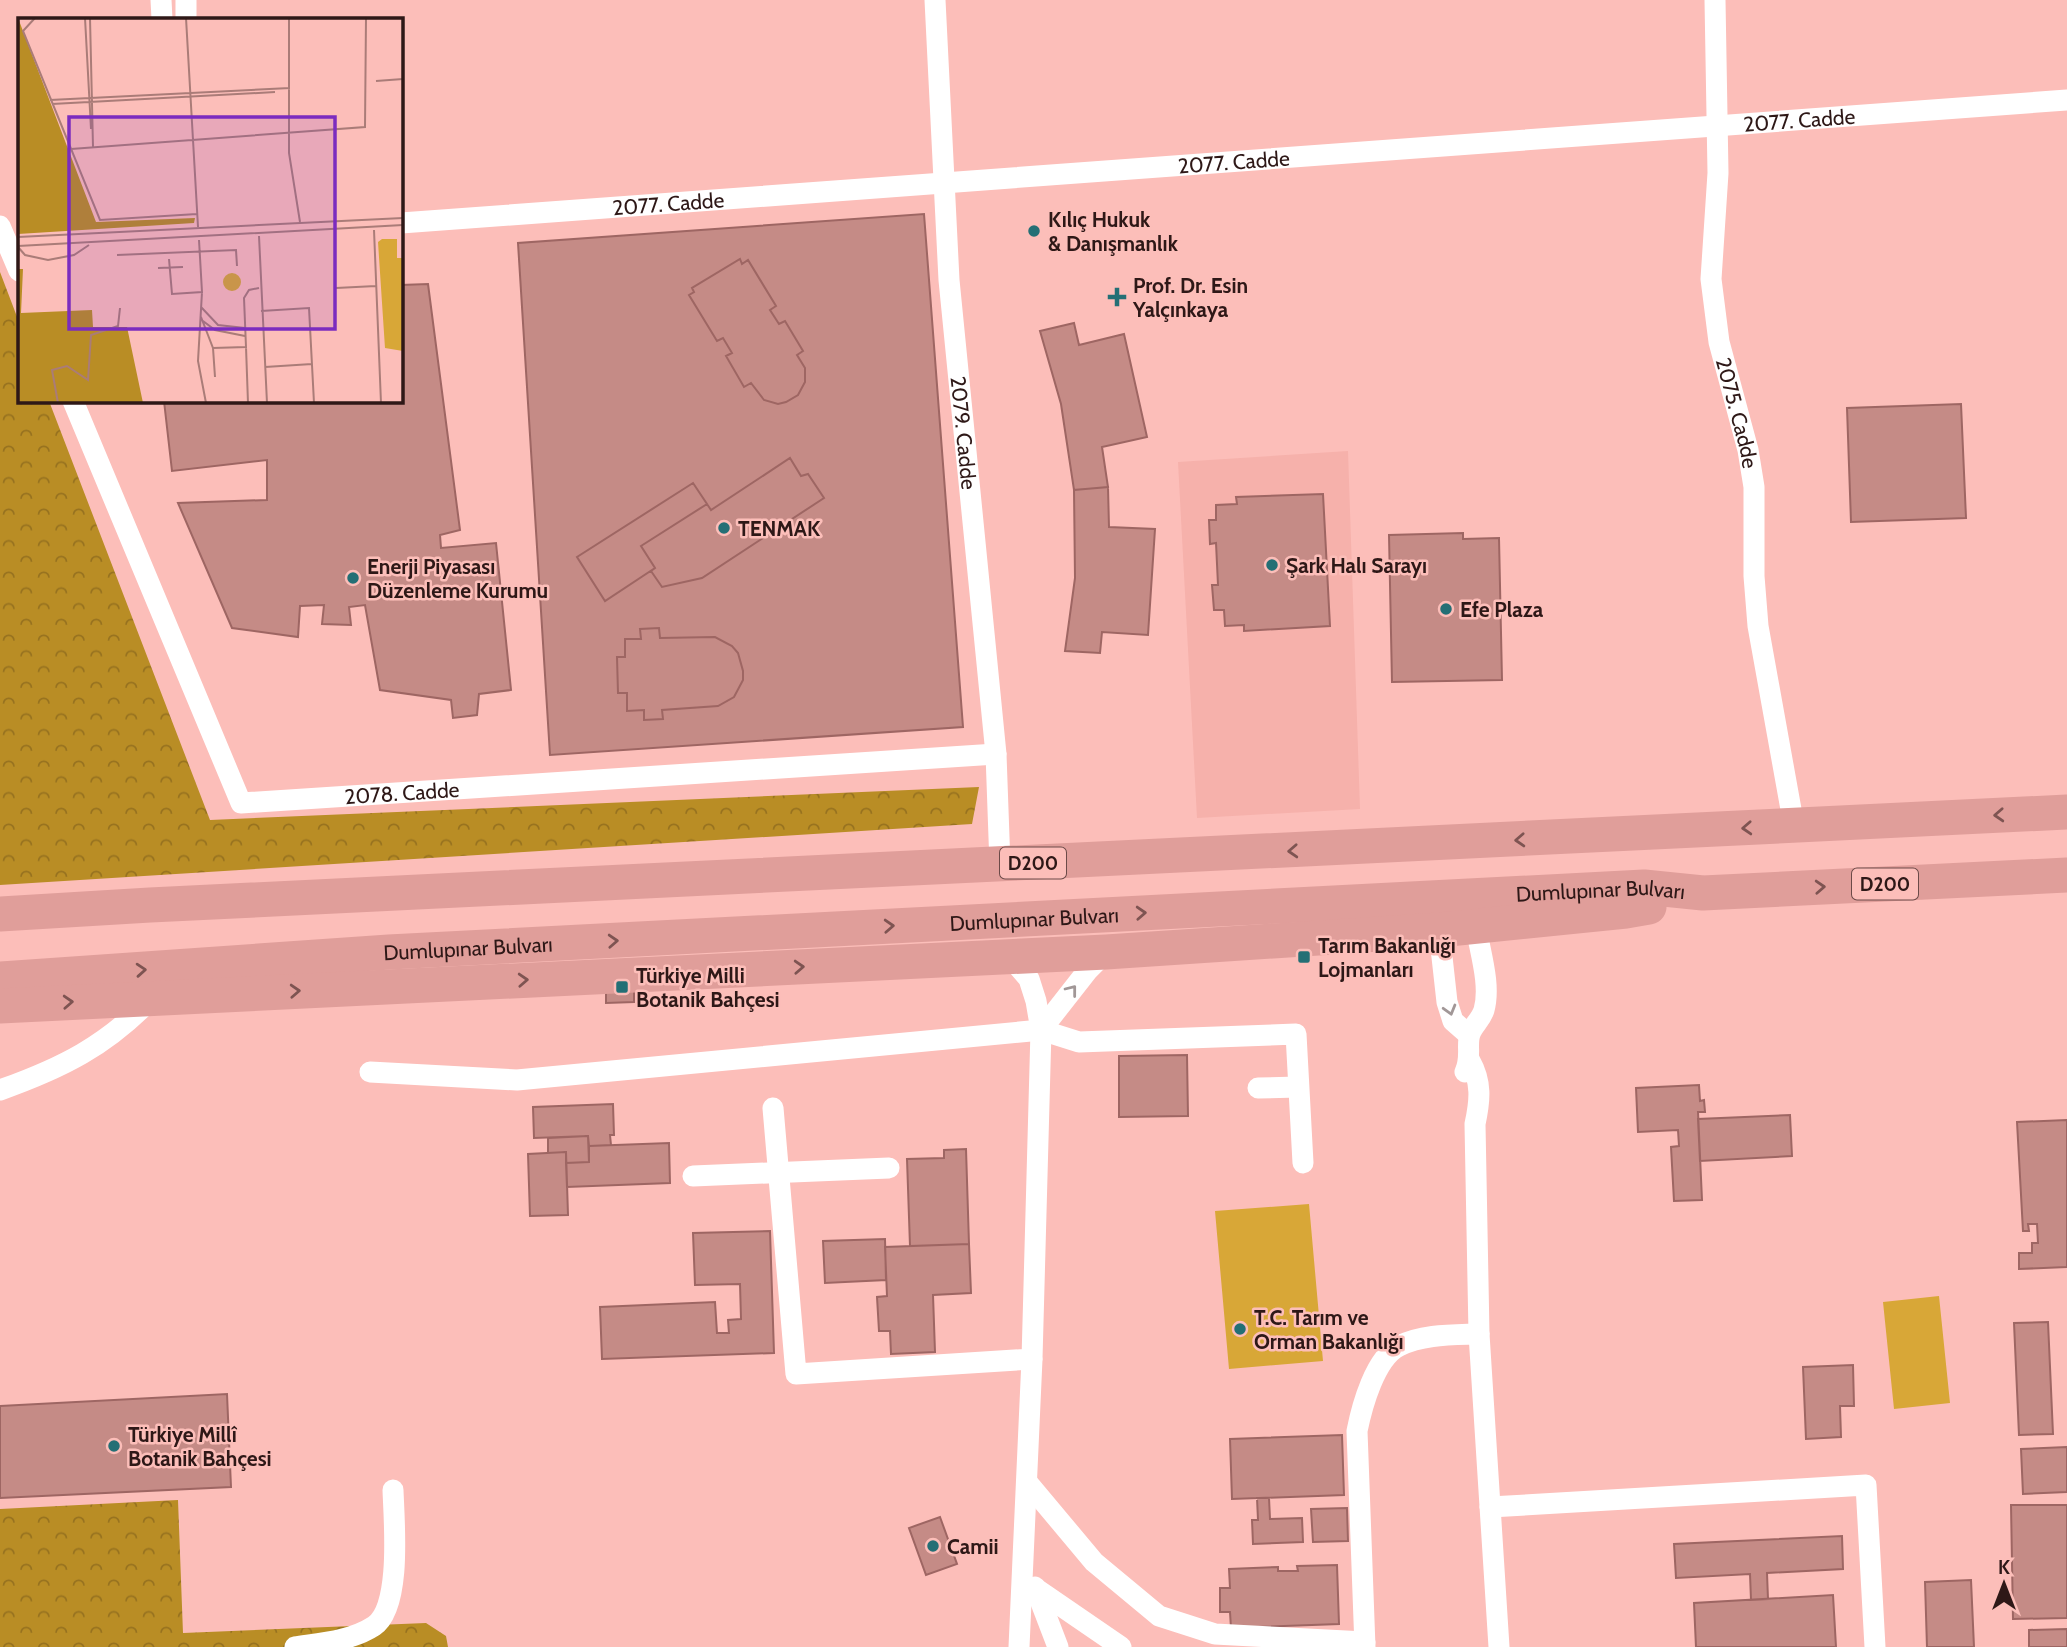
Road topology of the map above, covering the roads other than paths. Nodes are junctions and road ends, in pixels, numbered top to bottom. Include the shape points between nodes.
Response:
1 (161, 0) edge
2 (186, 0) edge
3 (935, 0) edge
4 (1714, 0) edge
5 (162, 18) edge
6 (186, 18) edge
7 (2067, 100) edge
8 (1717, 126) junction
9 (943, 184) junction
10 (402, 223) edge
11 (0, 226) edge
12 (17, 258) edge
13 (73, 402) edge
14 (996, 754) junction
15 (2067, 812) edge
16 (1794, 826) junction
17 (1000, 864) junction
18 (2067, 875) edge
19 (1703, 893) junction
20 (0, 914) edge
21 (1476, 927) junction
22 (1439, 930) junction
23 (1106, 952) junction
24 (1010, 957) junction
25 (0, 979) edge
26 (152, 998) junction
27 (0, 1006) edge
28 (1041, 1030) junction
29 (1469, 1035) junction
30 (370, 1072) dead end
31 (1298, 1087) junction
32 (1258, 1088) dead end
33 (0, 1090) edge
34 (773, 1108) dead end
35 (1303, 1163) dead end
36 (888, 1168) dead end
37 (778, 1171) junction
38 (693, 1176) dead end
39 (1479, 1334) junction
40 (1032, 1359) junction
41 (1027, 1482) junction
42 (393, 1490) dead end
43 (1490, 1507) junction
44 (1023, 1559) junction
45 (1035, 1588) junction
46 (1365, 1644) edge
47 (295, 1647) edge
48 (1019, 1647) edge
49 (1058, 1647) edge
50 (1121, 1647) edge
51 (1499, 1647) edge
52 (1875, 1647) edge

1 - 5 street
2 - 6 street
3 - 9 street, 2079. Cadde
4 - 8 street, 2075. Cadde
7 - 8 street, 2077. Cadde
8 - 9 street, 2077. Cadde
8 - 16 street, 2075. Cadde via 1714,309 1754,487 1758,626
9 - 10 street, 2077. Cadde
9 - 14 street, 2079. Cadde
11 - 12 street
13 - 14 street, 2078. Cadde via 241,803
14 - 17 street, 2079. Cadde
15 -> 16 highway, D200
16 -> 17 highway, D200
17 - 20 highway, D200
19 -> 18 highway, Dumlupınar Bulvarı / D200
19 - 21 highway via 1626,911
25 -> 19 highway, Dumlupınar Bulvarı / D200 via 389,952 1644,887
21 - 22 highway
21 - 29 street via 1485,1006
22 - 23 highway
22 -> 29 street via 1452,1021
23 - 24 highway
28 -> 23 street
26 -> 24 highway
24 - 28 street via 1029,979
27 -> 26 highway
26 - 33 street via 127,1024 90,1051
28 - 30 street via 517,1080
28 - 31 street via 1079,1042 1296,1034
28 - 40 street
29 - 39 street via 1479,1102 1475,1124
31 - 32 street
31 - 35 street
34 - 37 street
36 - 37 street
37 - 38 street
37 - 40 street via 796,1374
39 - 43 street
39 - 46 street via 1436,1336 1398,1347 1380,1366 1362,1406 1357,1431
40 - 41 street
41 - 44 street
41 - 46 street via 1094,1562 1159,1616 1215,1634
42 - 47 street via 393,1575 383,1617 355,1636
43 - 51 street
43 - 52 street via 1866,1485
44 - 45 street
44 - 48 street
45 - 49 street
45 - 50 street

